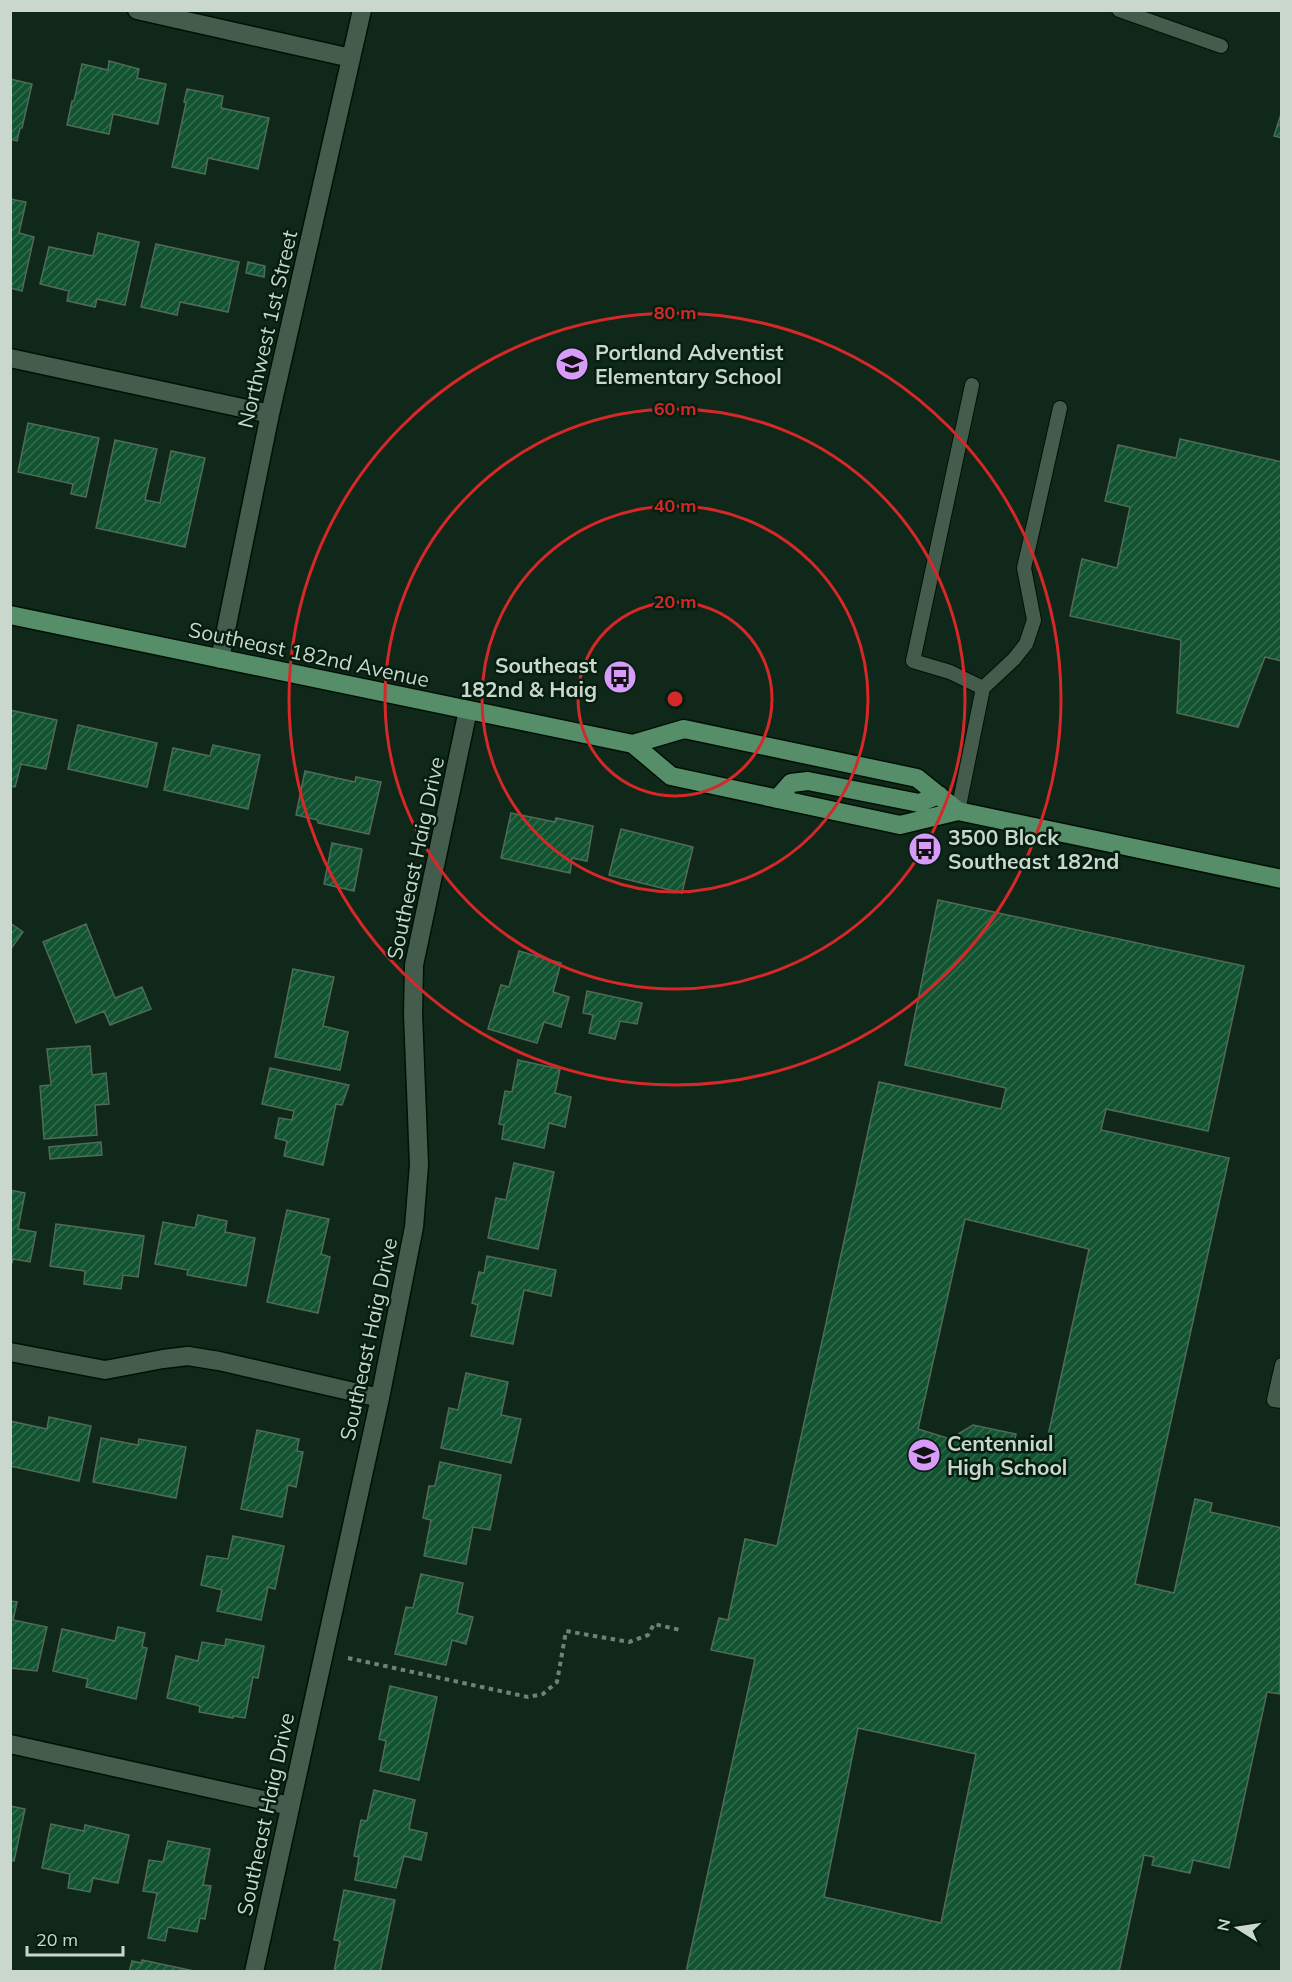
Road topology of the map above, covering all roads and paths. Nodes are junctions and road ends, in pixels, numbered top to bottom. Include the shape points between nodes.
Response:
1 (137, 10) edge
2 (362, 10) edge
3 (1119, 10) edge
4 (1221, 46) dead end
5 (351, 58) junction
6 (10, 358) edge
7 (972, 384) dead end
8 (1060, 408) dead end
9 (270, 414) junction
10 (10, 615) edge
11 (220, 659) junction
12 (983, 688) junction
13 (468, 710) junction
14 (633, 744) junction
15 (939, 795) junction
16 (777, 799) junction
17 (958, 811) junction
18 (1281, 879) edge
19 (10, 1352) edge
20 (1281, 1365) edge
21 (380, 1398) junction
22 (1281, 1401) edge
23 (680, 1630) dead end
24 (323, 1652) junction
25 (10, 1744) edge
26 (290, 1806) junction
27 (254, 1971) edge

1 - 5 street
2 - 5 street, Northwest 1st Street
3 - 4 lane
5 - 9 street, Northwest 1st Street
6 - 9 street
7 - 12 lane via 913,660
8 - 12 lane via 1024,568 1034,620 1026,644
9 - 11 street, Northwest 1st Street
10 - 11 main road, Southeast 182nd Avenue
11 - 13 main road, Southeast 182nd Avenue
12 - 17 lane
13 - 14 main road, Southeast 182nd Avenue
13 - 21 street, Southeast Haig Drive via 414,965 418,1175 414,1227
14 - 15 main road, Southeast 182nd Avenue via 684,729 917,778
14 - 16 main road, Southeast 182nd Avenue via 671,776
15 - 16 main road via 919,803 808,781 791,783
15 - 17 main road, Southeast 182nd Avenue
16 - 17 main road, Southeast 182nd Avenue via 900,825
17 - 18 main road, Southeast 182nd Avenue
19 - 21 street via 105,1370 188,1356
20 - 22 lane via 1274,1400
21 - 24 street, Southeast Haig Drive
23 - 24 path via 654,1624 648,1635 629,1642 566,1631 557,1682 543,1694 528,1697
24 - 26 street, Southeast Haig Drive
25 - 26 street
26 - 27 street, Southeast Haig Drive

